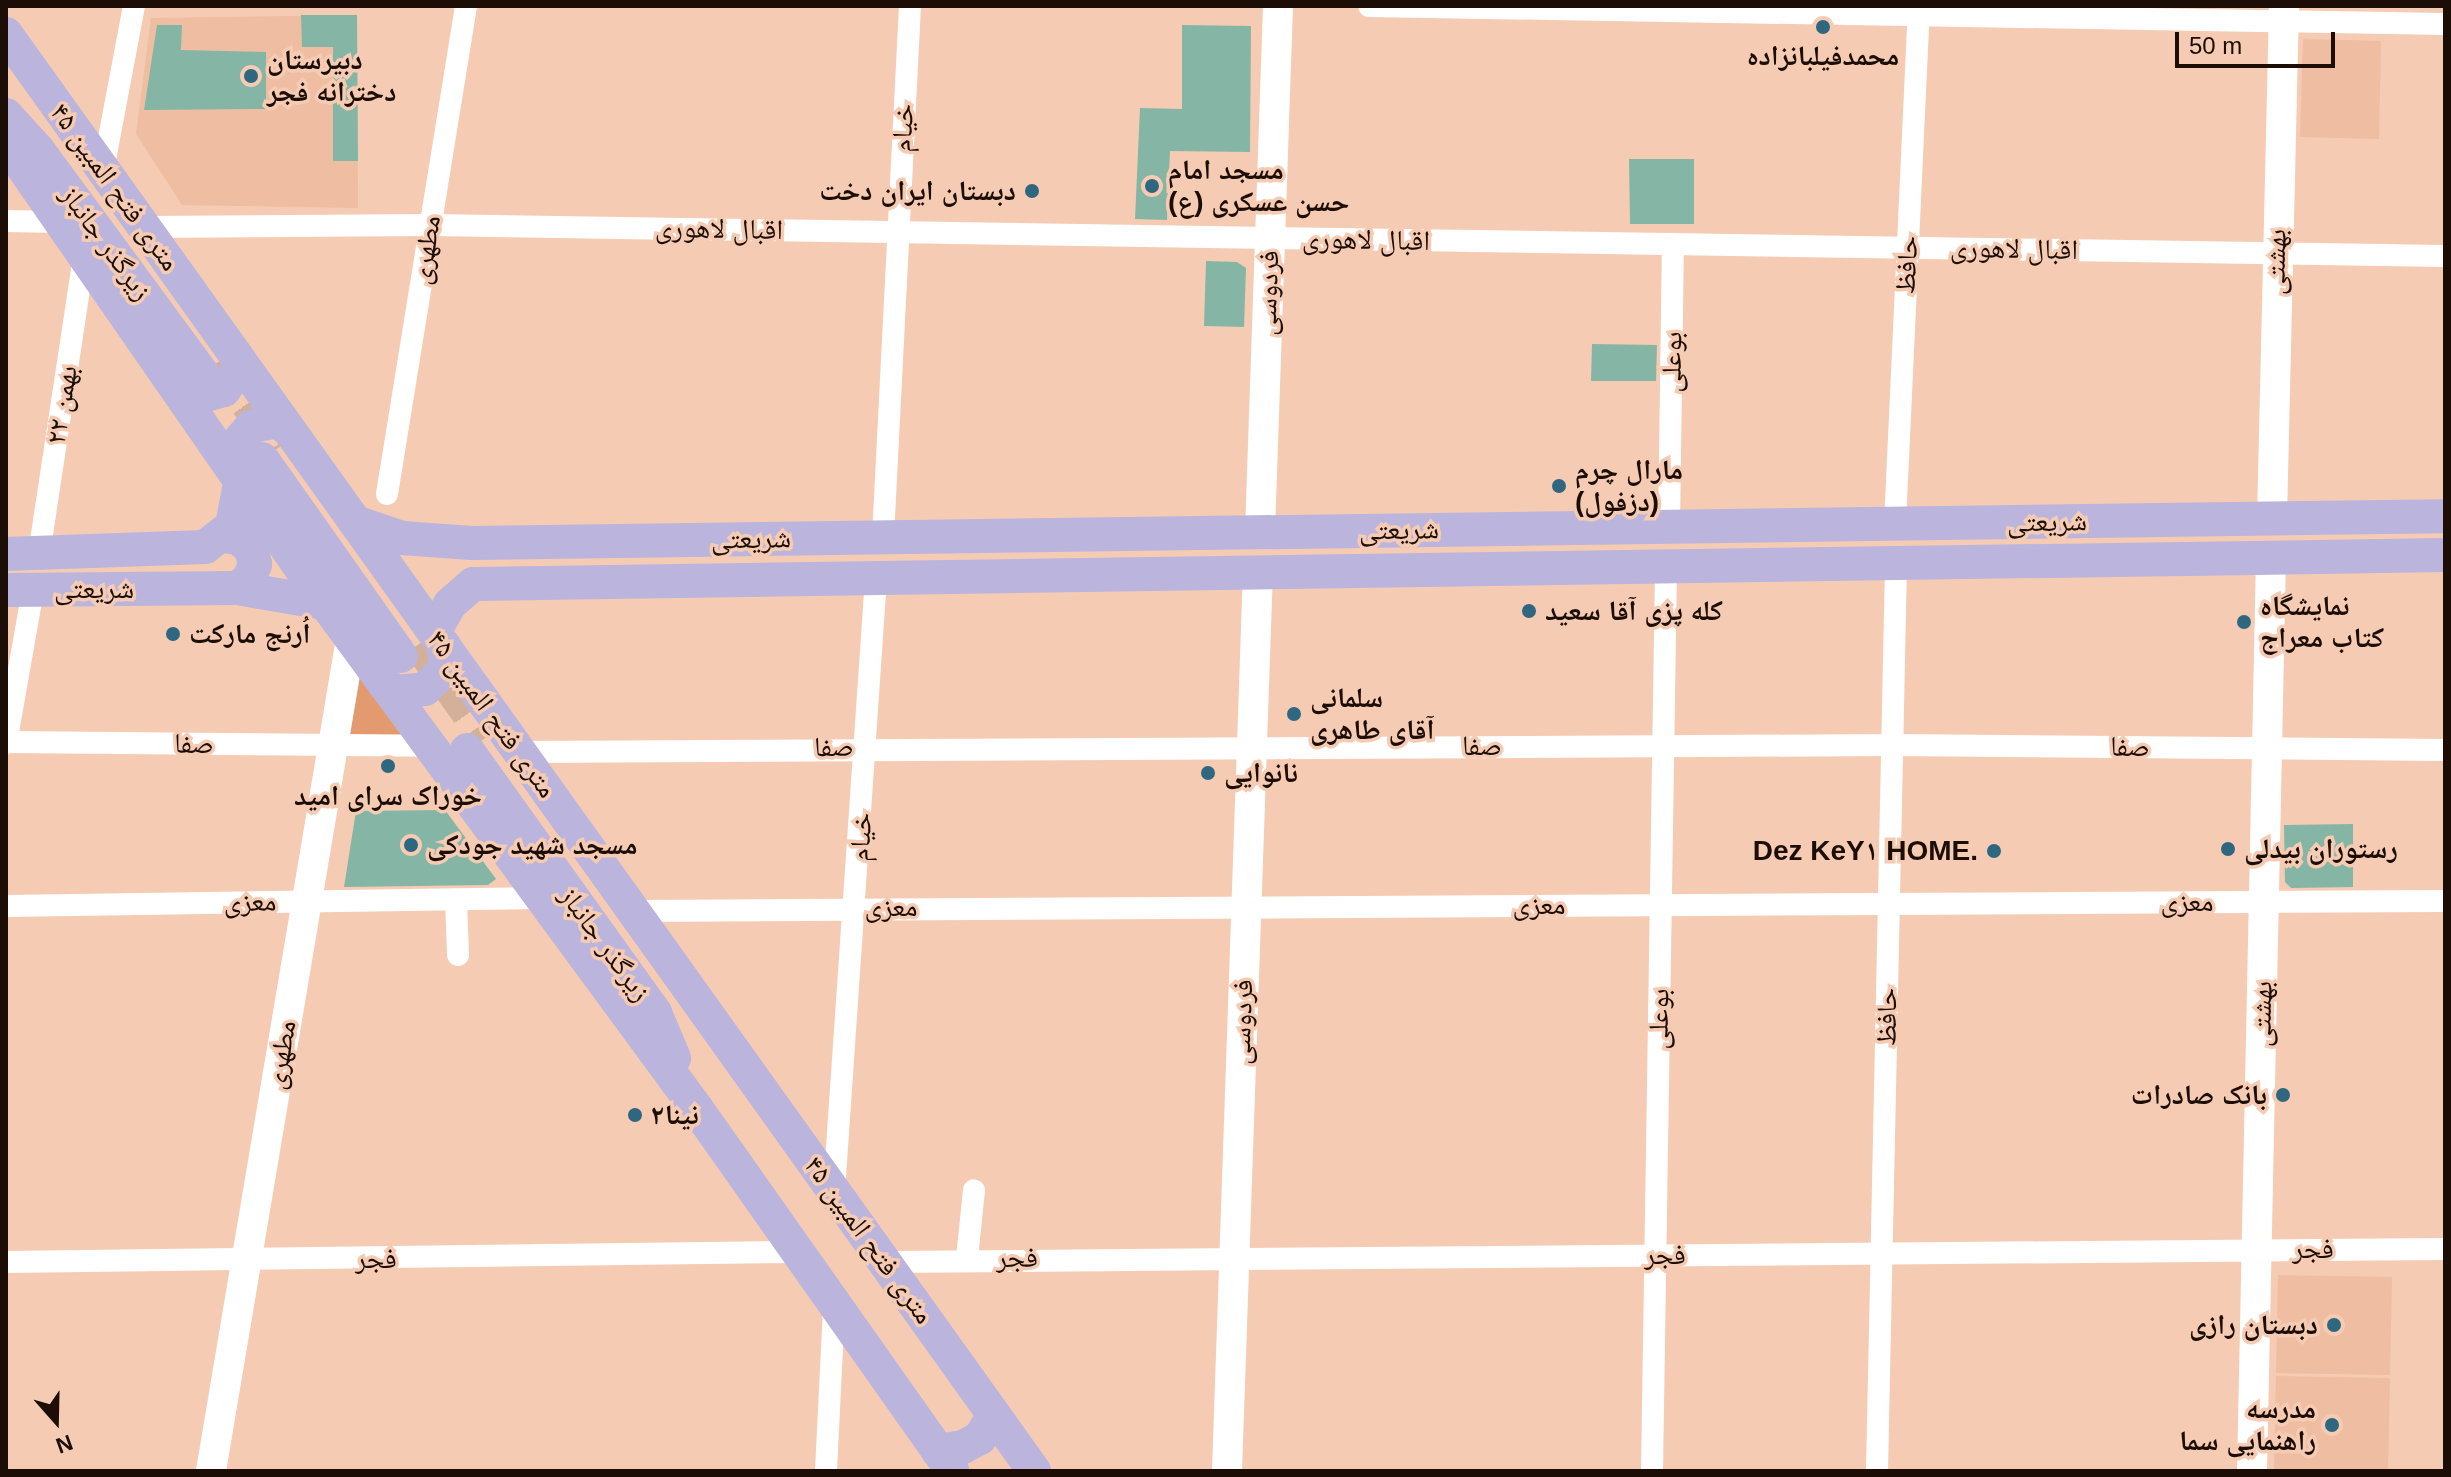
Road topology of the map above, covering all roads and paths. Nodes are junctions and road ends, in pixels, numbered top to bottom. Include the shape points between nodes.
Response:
1 (134, 6) edge
2 (466, 6) edge
3 (910, 6) edge
4 (1278, 6) edge
5 (1369, 6) edge
6 (1918, 11) edge
7 (2284, 14) edge
8 (2445, 24) edge
9 (6, 34) edge
10 (6, 43) edge
11 (6, 115) edge
12 (6, 143) edge
13 (103, 170) junction
14 (6, 221) edge
15 (61, 222) junction
16 (430, 225) junction
17 (144, 227) junction
18 (897, 232) junction
19 (1270, 239) junction
20 (1673, 244) junction
21 (1907, 248) junction
22 (2276, 253) junction
23 (84, 255) junction
24 (2445, 256) edge
25 (210, 371) junction
26 (260, 455) junction
27 (387, 494) dead end
28 (2445, 516) edge
29 (2272, 519) junction
30 (355, 522) junction
31 (1895, 524) junction
32 (1669, 527) junction
33 (1260, 532) junction
34 (224, 536) junction
35 (883, 537) junction
36 (472, 543) junction
37 (22, 554) edge
38 (2445, 555) edge
39 (2271, 558) junction
40 (1896, 563) junction
41 (1666, 566) junction
42 (1258, 572) junction
43 (876, 578) junction
44 (473, 584) junction
45 (237, 588) junction
46 (19, 590) edge
47 (325, 603) junction
48 (351, 639) junction
49 (417, 653) junction
50 (6, 742) edge
51 (333, 745) junction
52 (1252, 745) junction
53 (1893, 745) junction
54 (1664, 746) junction
55 (475, 747) junction
56 (867, 747) junction
57 (2267, 749) junction
58 (2445, 750) edge
59 (542, 898) junction
60 (456, 900) junction
61 (307, 901) junction
62 (2445, 901) edge
63 (2264, 902) junction
64 (1889, 903) junction
65 (1661, 904) junction
66 (6, 906) edge
67 (1247, 906) junction
68 (857, 907) junction
69 (633, 911) junction
70 (458, 955) dead end
71 (748, 1071) junction
72 (697, 1109) junction
73 (974, 1190) dead end
74 (834, 1191) junction
75 (2256, 1249) junction
76 (2445, 1249) edge
77 (794, 1252) junction
78 (1882, 1254) junction
79 (1234, 1255) junction
80 (1656, 1255) junction
81 (967, 1258) junction
82 (247, 1259) junction
83 (6, 1262) edge
84 (885, 1262) junction
85 (834, 1308) junction
86 (994, 1415) junction
87 (945, 1461) edge
88 (211, 1471) edge
89 (826, 1471) edge
90 (1034, 1471) edge
91 (1227, 1471) edge
92 (1652, 1471) edge
93 (1877, 1471) edge
94 (2252, 1471) edge

1 - 13 street
2 - 16 street, مطهری
3 - 18 street, خیام
4 - 19 street, فردوسی
5 - 6 street
6 - 7 street
6 - 21 street, حافظ
7 - 8 street
7 - 22 street, بهشتی
9 - 13 main road, ۴۵ متری فتح المبین
10 - 25 main road, زیرگذر جانباز via 58,137
11 - 25 main road, زیرگذر جانباز
12 - 15 main road, ۴۵ متری فتح المبین
13 - 17 main road, ۴۵ متری فتح المبین
14 - 15 street
15 - 23 main road, ۴۵ متری فتح المبین
16 - 17 street, اقبال لاهوری
16 - 18 street, اقبال لاهوری
16 - 27 street, مطهری
17 - 25 main road, ۴۵ متری فتح المبین
18 - 19 street, اقبال لاهوری
18 - 35 street, خیام
19 - 20 street, اقبال لاهوری
19 - 33 street, فردوسی
20 - 21 street, اقبال لاهوری
20 - 32 street, بوعلی
21 - 22 street, اقبال لاهوری
21 - 31 street, حافظ
22 - 24 street, اقبال لاهوری
22 - 29 street, بهشتی
23 - 25 main road, ۴۵ متری فتح المبین
23 - 37 street, ۲۲ بهمن
25 - 26 main road, ۴۵ متری فتح المبین
25 - 26 main road, ۴۵ متری فتح المبین
26 - 30 main road, ۴۵ متری فتح المبین
26 - 34 main road
26 - 47 main road, ۴۵ متری فتح المبین
26 - 49 main road
28 - 29 main road, شریعتی
29 - 31 main road, شریعتی
30 - 36 main road, شریعتی via 402,538
30 - 49 main road, ۴۵ متری فتح المبین
31 - 32 main road, شریعتی
32 - 33 main road, شریعتی
33 - 35 main road, شریعتی
33 - 42 main road
34 - 37 main road, شریعتی via 185,551
34 - 45 main road via 239,538 251,549 255,564 249,579
35 - 36 main road, شریعتی
36 - 44 main road via 456,560 459,575
38 - 39 main road, شریعتی
39 - 40 main road, شریعتی
39 - 57 street, بهشتی
40 - 41 main road, شریعتی
40 - 53 street, حافظ
41 - 42 main road, شریعتی
41 - 54 street, بوعلی
42 - 43 main road, شریعتی
42 - 52 street, فردوسی
43 - 44 main road, شریعتی
43 - 56 street, خیام
44 - 49 main road via 450,604
45 - 46 main road, شریعتی
45 - 47 main road, شریعتی
46 - 50 street
47 - 48 main road, ۴۵ متری فتح المبین
48 - 49 main road, ۴۵ متری فتح المبین
48 - 51 street, مطهری
49 - 55 main road, ۴۵ متری فتح المبین
49 - 55 main road, ۴۵ متری فتح المبین
50 - 51 street, صفا
51 - 55 street, صفا
51 - 61 street, مطهری
52 - 54 street, صفا
52 - 56 street, صفا
52 - 67 street, فردوسی
53 - 54 street, صفا
53 - 57 street, صفا
53 - 64 street, حافظ
54 - 65 street, بوعلی
55 - 56 street, صفا
55 - 59 main road, ۴۵ متری فتح المبین
55 - 69 main road, ۴۵ متری فتح المبین
55 - 71 main road, زیرگذر جانباز via 674,1002
55 - 72 main road, زیرگذر جانباز via 655,1013
56 - 68 street, خیام
57 - 58 street, صفا
57 - 63 street, بهشتی
59 - 60 street, معزی
59 - 72 main road, ۴۵ متری فتح المبین
60 - 61 street, معزی
60 - 70 street
61 - 66 street, معزی
61 - 82 street, مطهری
62 - 63 street, معزی
63 - 64 street, معزی
63 - 75 street, بهشتی
64 - 65 street, معزی
64 - 78 street, حافظ
65 - 67 street, معزی
65 - 80 street, بوعلی
67 - 68 street, معزی
67 - 79 street, فردوسی
68 - 69 street, معزی
68 - 74 street, خیام
69 - 71 main road, ۴۵ متری فتح المبین
71 - 74 main road, ۴۵ متری فتح المبین
72 - 77 main road, ۴۵ متری فتح المبین
73 - 81 street
74 - 84 main road, ۴۵ متری فتح المبین
75 - 76 street, فجر
75 - 78 street, فجر
75 - 94 street, بهشتی
77 - 82 street, فجر
77 - 85 main road, ۴۵ متری فتح المبین
78 - 80 street, فجر
78 - 93 street, حافظ
79 - 80 street, فجر
79 - 81 street, فجر
79 - 91 street, فردوسی
80 - 92 street, بوعلی
81 - 84 street, فجر
82 - 83 street, فجر
82 - 88 street, مطهری
84 - 86 main road, ۴۵ متری فتح المبین
85 - 87 main road, ۴۵ متری فتح المبین
85 - 89 street
86 - 87 main road via 980,1438
86 - 90 main road, ۴۵ متری فتح المبین

